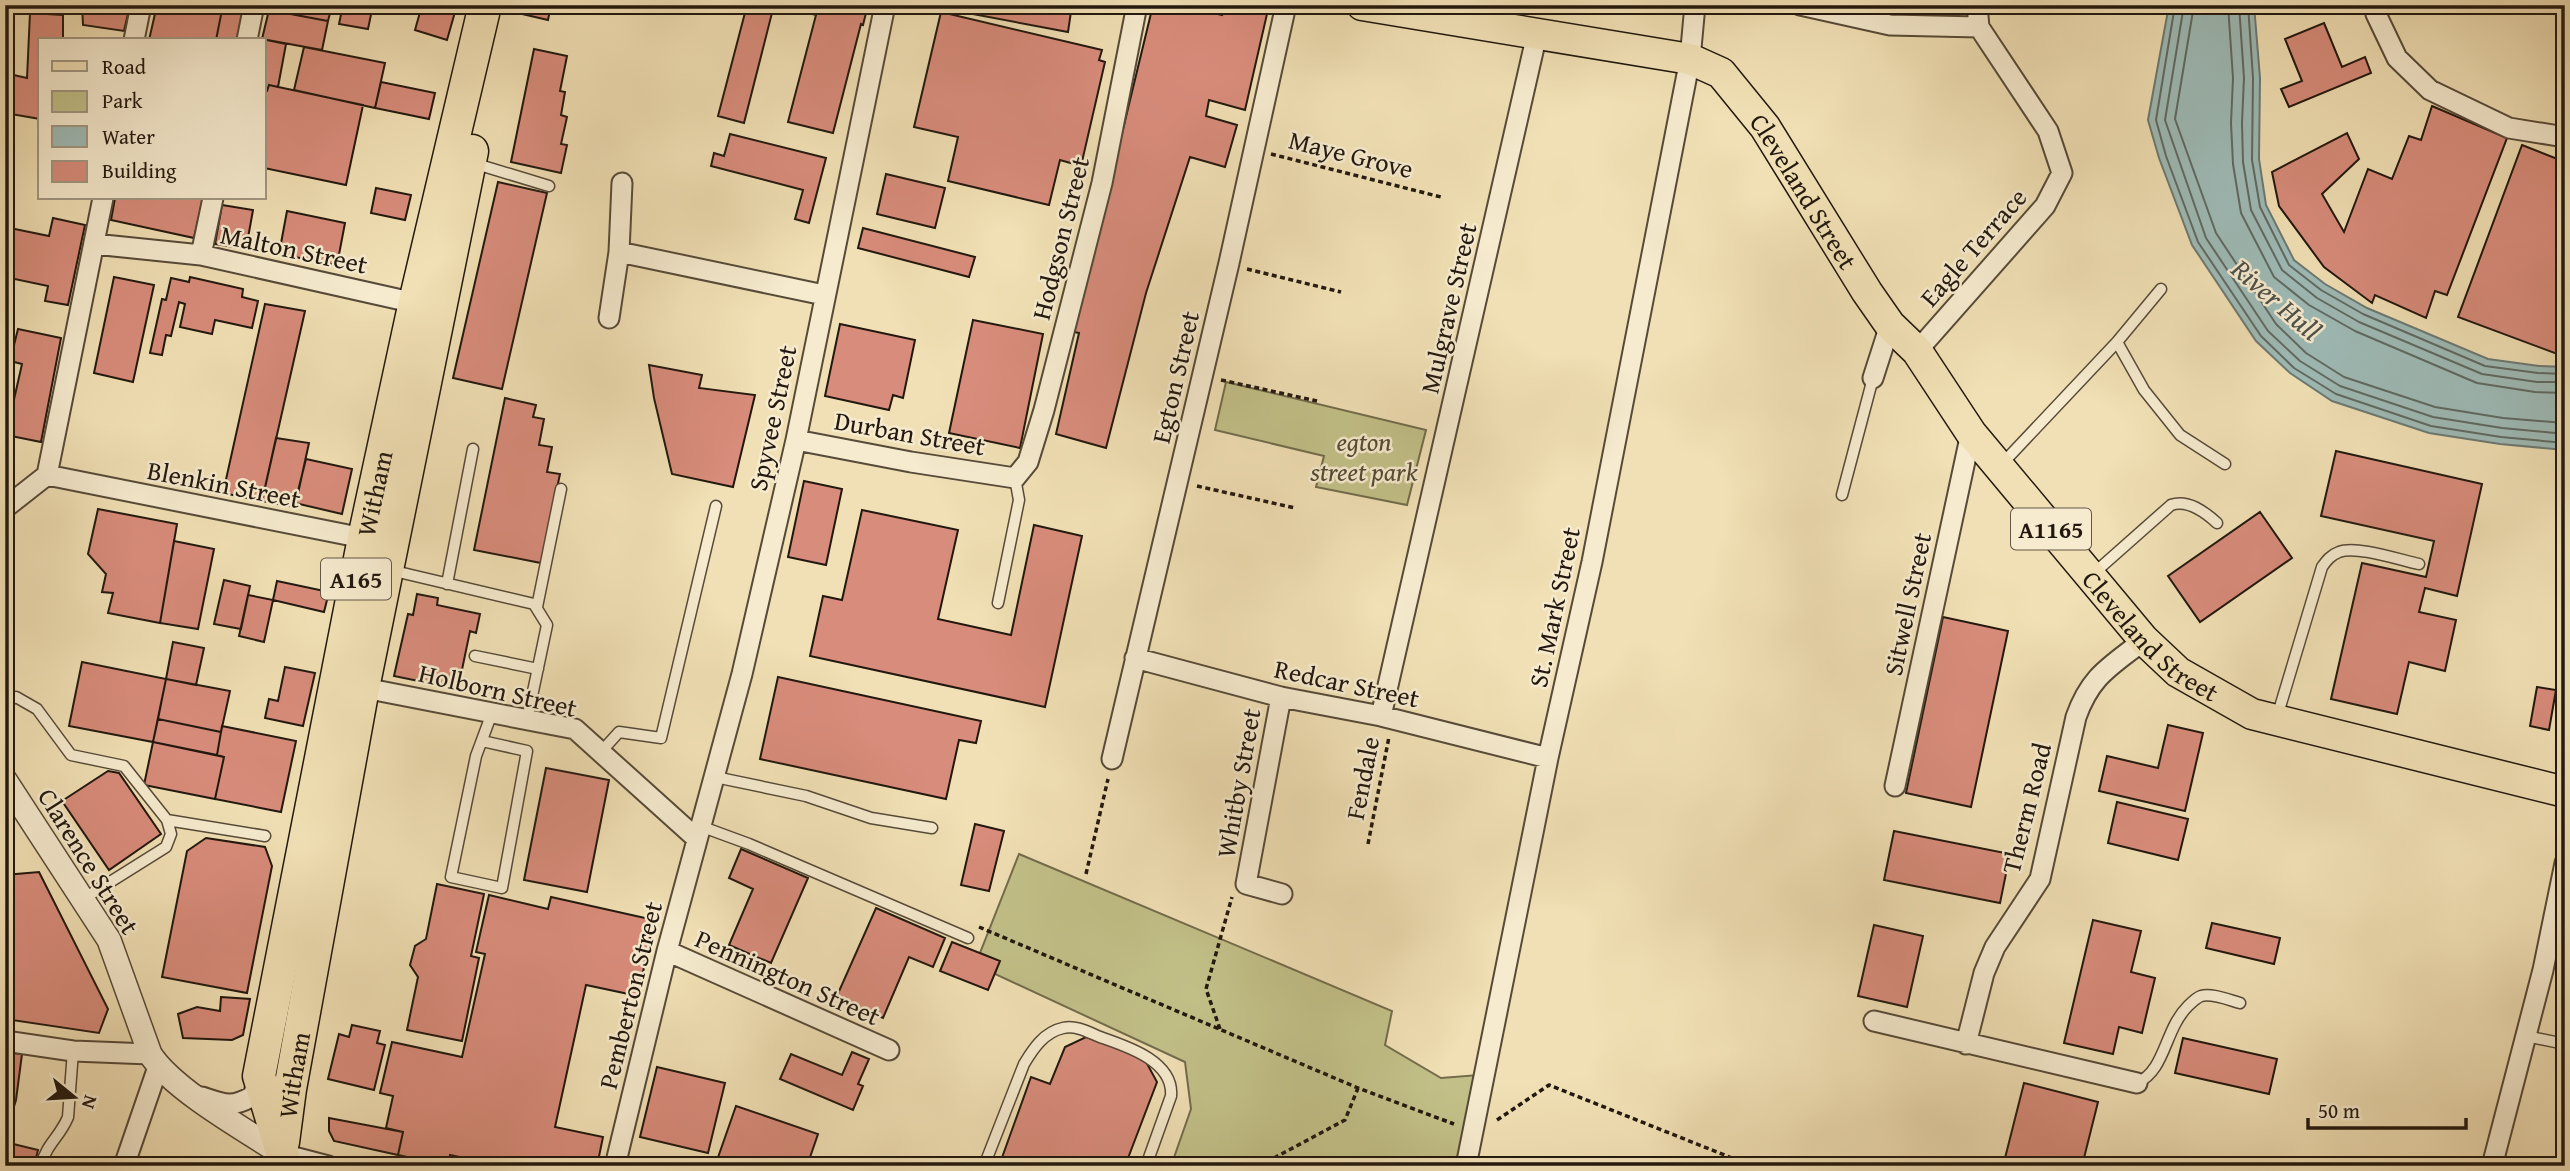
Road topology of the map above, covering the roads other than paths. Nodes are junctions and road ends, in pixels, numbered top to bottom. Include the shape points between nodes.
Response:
1 (141, 5) edge
2 (254, 5) edge
3 (485, 5) edge
4 (501, 5) edge
5 (885, 5) edge
6 (1137, 5) edge
7 (1286, 5) edge
8 (1362, 5) edge
9 (1695, 5) edge
10 (1800, 5) edge
11 (1977, 5) edge
12 (2376, 5) edge
13 (1979, 27) junction
14 (1537, 34) junction
15 (134, 38) edge
16 (247, 38) edge
17 (1690, 59) junction
18 (2565, 137) edge
19 (459, 159) junction
20 (622, 183) dead end
21 (549, 186) dead end
22 (103, 200) edge
23 (213, 200) edge
24 (94, 244) junction
25 (619, 252) junction
26 (201, 255) junction
27 (2161, 289) dead end
28 (824, 295) junction
29 (427, 306) junction
30 (608, 318) dead end
31 (1890, 325) junction
32 (2117, 342) junction
33 (1917, 351) junction
34 (1873, 378) joint
35 (1971, 432) junction
36 (796, 440) junction
37 (473, 449) dead end
38 (2225, 464) dead end
39 (2000, 467) junction
40 (47, 475) junction
41 (1015, 478) junction
42 (561, 489) dead end
43 (1842, 495) dead end
44 (716, 506) dead end
45 (5, 508) edge
46 (2217, 523) dead end
47 (381, 550) junction
48 (2419, 564) dead end
49 (2090, 576) junction
50 (447, 584) junction
51 (998, 603) dead end
52 (537, 607) junction
53 (2144, 640) junction
54 (475, 656) dead end
55 (1135, 658) junction
56 (538, 669) junction
57 (349, 685) junction
58 (1281, 697) junction
59 (5, 702) edge
60 (492, 713) junction
61 (1387, 717) junction
62 (527, 720) junction
63 (2275, 720) junction
64 (482, 741) junction
65 (600, 752) junction
66 (1548, 758) junction
67 (1112, 760) road end
68 (715, 777) junction
69 (5, 780) edge
70 (1895, 786) dead end
71 (2565, 792) edge
72 (167, 820) junction
73 (932, 828) dead end
74 (698, 832) junction
75 (265, 836) dead end
76 (2565, 863) edge
77 (1282, 894) dead end
78 (83, 899) junction
79 (968, 938) dead end
80 (667, 951) junction
81 (2239, 1003) dead end
82 (1874, 1021) dead end
83 (2526, 1036) junction
84 (5, 1041) edge
85 (1966, 1044) junction
86 (2565, 1044) edge
87 (889, 1050) dead end
88 (73, 1051) junction
89 (154, 1061) junction
90 (259, 1076) junction
91 (2137, 1083) joint
92 (191, 1093) junction
93 (284, 1160) edge
94 (125, 1163) dead end
95 (40, 1166) edge
96 (328, 1166) edge
97 (615, 1166) edge
98 (984, 1166) edge
99 (1146, 1166) edge
100 (1466, 1166) edge
101 (2492, 1166) edge

1 - 15 street
2 - 16 street
3 - 19 highway, Witham / A165
4 - 19 highway, Witham / A165
5 - 28 street, Spyvee Street
6 - 41 street, Hodgson Street via 1102,183 1044,410 1028,462
7 - 55 street, Egton Street
8 - 14 main road, A1165
9 - 17 street, St. Mark Street
10 - 13 street via 1890,25
11 - 13 street
12 - 18 street via 2397,58 2430,90 2509,128
13 - 33 street, Eagle Terrace via 2048,131 2062,173 2046,206
14 - 17 main road, A1165
14 - 61 street, Mulgrave Street
17 - 31 main road, Cleveland Street / A1165 via 1721,73 1765,127
17 - 66 street, St. Mark Street via 1592,562
19 - 21 lane
19 - 29 highway, Witham / A165
20 - 25 street
22 - 24 street
23 - 26 street
24 - 26 street, Malton Street
24 - 40 street
25 - 28 street
25 - 30 street
26 - 29 street, Malton Street
27 - 32 lane
28 - 36 street, Spyvee Street
29 - 47 highway, Witham / A165
31 - 33 main road, Cleveland Street / A1165
31 - 34 street
32 - 38 lane via 2144,390 2180,435
32 - 39 lane
33 - 35 main road, Cleveland Street / A1165
34 - 43 lane
35 - 39 main road, Cleveland Street / A1165
35 - 70 street, Sitwell Street
36 - 41 street, Durban Street
36 - 68 street, Spyvee Street
37 - 50 lane
39 - 49 main road, Cleveland Street / A1165
40 - 45 street
40 - 47 street, Blenkin Street
41 - 51 lane via 1019,500
42 - 52 lane
44 - 65 lane via 661,738 620,732
46 - 49 lane via 2185,503 2171,505
47 - 50 lane
47 - 57 highway, Witham / A165
48 - 63 lane via 2354,551 2329,557 2322,567
49 - 53 main road, Cleveland Street / A1165
50 - 52 lane
52 - 56 lane via 547,625
53 - 63 main road, Cleveland Street / A1165 via 2204,689 2252,714
53 - 85 street, Therm Road via 2100,674 2085,693 2040,879 1995,947
54 - 56 lane
55 - 58 street, Redcar Street
55 - 67 street, Egton Street
56 - 62 lane
57 - 60 street, Holborn Street
57 - 90 highway, Witham / A165
57 - 93 highway, Witham / A165 via 290,1089
58 - 61 street, Redcar Street
58 - 77 street, Whitby Street via 1246,884
59 - 72 lane via 16,697 37,709 71,755 124,766
60 - 62 street, Holborn Street
60 - 64 lane
61 - 66 street, Redcar Street
62 - 65 street, Holborn Street via 575,729
63 - 71 main road, Cleveland Street / A1165
64 - 64 lane via 451,877 502,888 527,751
65 - 74 street, Holborn Street
66 - 100 street, St. Mark Street
68 - 73 lane via 806,796 872,818
68 - 74 street, Spyvee Street
69 - 78 street, Clarence Street
72 - 75 lane
72 - 78 lane via 171,834 166,847
74 - 79 lane via 749,844
74 - 80 street, Pemberton Street
76 - 83 street
78 - 89 street, Clarence Street via 109,940
80 - 87 street, Pennington Street
80 - 97 street, Pemberton Street
81 - 91 lane via 2210,996 2196,999 2173,1025 2156,1069
82 - 85 street
83 - 86 lane
83 - 101 street
84 - 88 street
85 - 91 street
88 - 89 street
88 - 95 lane via 68,1117
89 - 92 street
89 - 94 street
90 - 92 street via 253,1096 229,1106
90 - 93 highway, Witham / A165
92 - 93 street
93 - 96 street
98 - 99 lane via 1028,1057 1050,1033 1070,1027 1143,1054 1172,1087

